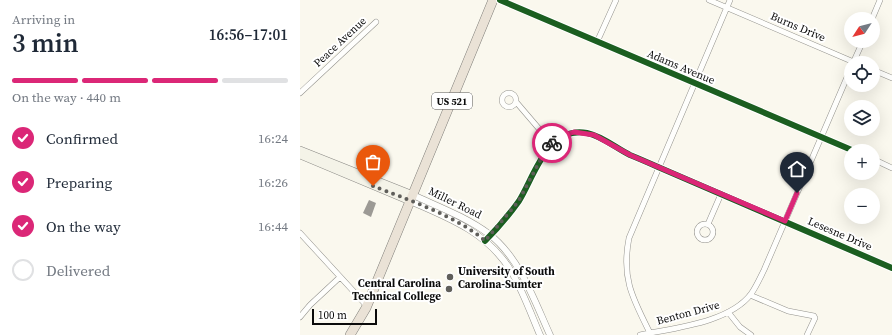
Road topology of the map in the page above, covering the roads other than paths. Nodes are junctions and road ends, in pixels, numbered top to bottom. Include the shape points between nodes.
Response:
1 (493, 0) edge
2 (500, 0) edge
3 (616, 0) edge
4 (709, 0) edge
5 (730, 0) edge
6 (880, 0) edge
7 (727, 8) junction
8 (875, 12) edge
9 (376, 22) dead end
10 (598, 42) junction
11 (844, 59) edge
12 (880, 73) edge
13 (892, 78) edge
14 (694, 84) junction
15 (844, 84) edge
16 (300, 93) edge
17 (517, 102) dead end
18 (821, 137) junction
19 (552, 144) junction
20 (844, 147) edge
21 (300, 150) edge
22 (300, 155) edge
23 (880, 162) edge
24 (658, 167) junction
25 (892, 168) edge
26 (721, 194) junction
27 (412, 198) junction
28 (785, 221) junction
29 (708, 224) dead end
30 (300, 233) edge
31 (491, 235) junction
32 (485, 241) junction
33 (892, 268) edge
34 (340, 276) junction
35 (750, 295) junction
36 (367, 306) junction
37 (728, 312) junction
38 (300, 317) edge
39 (650, 334) edge
40 (350, 335) edge
41 (540, 335) edge
42 (550, 335) edge
43 (640, 335) edge
44 (750, 335) edge
45 (808, 335) edge

1 - 27 highway, US 521
2 - 10 street, Adams Avenue
3 - 10 street
4 - 7 street, Burns Drive
5 - 7 street
6 - 8 street
7 - 11 street, Burns Drive
7 - 14 street
9 - 16 street, Peace Avenue
10 - 14 street, Adams Avenue
12 - 13 street
14 - 18 street, Adams Avenue
14 - 24 street
15 - 18 street, Benton Drive
17 - 19 street
18 - 20 street, Adams Avenue
18 - 28 street, Benton Drive
19 - 24 street, Lesesne Drive via 574,132 586,133
19 - 31 street, Lesesne Drive via 543,155 518,202
21 - 27 main road, Miller Road
22 - 27 main road, Miller Road
23 - 25 street
24 - 26 street, Lesesne Drive
24 - 39 street via 630,233 626,253 626,270 631,294
26 - 28 street, Lesesne Drive
26 - 29 street
27 - 31 street, Miller Road via 457,214
27 - 32 street, Miller Road via 473,231
27 - 36 highway, US 521
28 - 33 street, Lesesne Drive
28 - 35 street, Benton Drive via 759,281
30 - 34 street
31 - 32 street, Lesesne Drive
31 - 42 street, Miller Road via 518,268
32 - 41 street, Miller Road via 511,271
34 - 36 street
34 - 38 street
35 - 37 street, Benton Drive
35 - 45 street via 791,312 814,316 813,326
36 - 40 highway, US 521
37 - 39 street, Benton Drive via 713,319
37 - 44 street
39 - 43 street, Benton Drive

